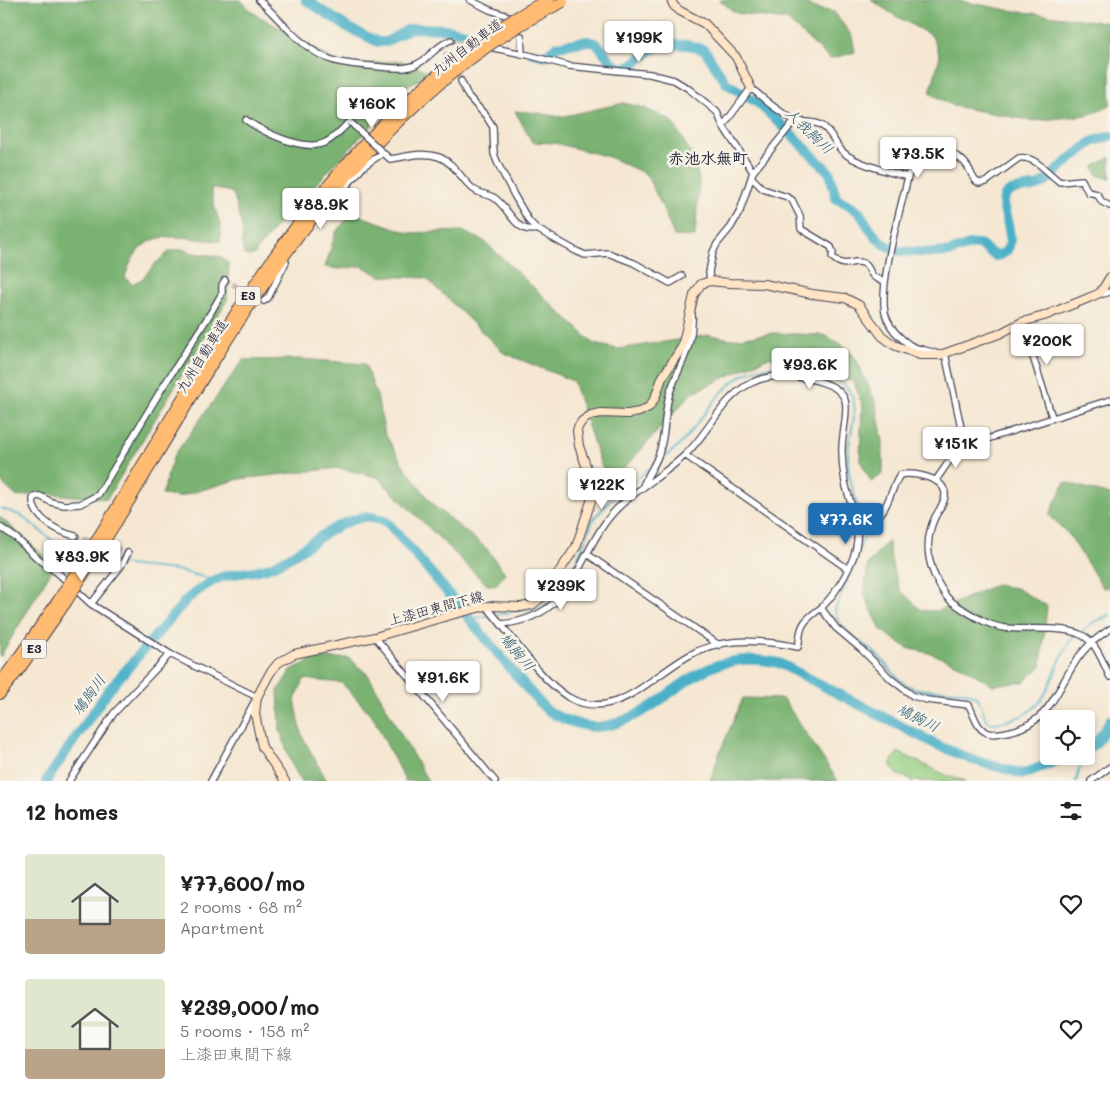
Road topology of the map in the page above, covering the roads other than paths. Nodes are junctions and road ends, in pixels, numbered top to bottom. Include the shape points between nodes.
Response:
1 (259, 0) edge
2 (470, 0) edge
3 (547, 0) edge
4 (671, 0) edge
5 (565, 1) edge
6 (508, 16) dead end
7 (521, 36) dead end
8 (451, 40) tunnel mouth
9 (494, 48) dead end
10 (522, 54) junction
11 (460, 81) tunnel mouth
12 (751, 88) junction
13 (415, 100) junction
14 (246, 120) dead end
15 (796, 120) junction
16 (723, 126) junction
17 (382, 152) junction
18 (753, 175) junction
19 (908, 177) junction
20 (1110, 206) edge
21 (537, 229) junction
22 (682, 276) dead end
23 (1110, 277) edge
24 (225, 280) dead end
25 (710, 281) junction
26 (884, 281) junction
27 (1110, 292) edge
28 (1100, 293) junction
29 (264, 301) dead end
30 (692, 307) junction
31 (1022, 322) junction
32 (943, 354) junction
33 (1110, 400) edge
34 (1052, 417) junction
35 (965, 446) junction
36 (685, 455) junction
37 (936, 480) junction
38 (642, 488) junction
39 (855, 520) junction
40 (0, 527) edge
41 (75, 536) tunnel mouth
42 (128, 554) dead end
43 (588, 554) junction
44 (848, 569) junction
45 (62, 602) junction
46 (91, 604) junction
47 (486, 606) junction
48 (821, 608) junction
49 (502, 624) junction
50 (1110, 629) edge
51 (375, 638) junction
52 (1092, 642) junction
53 (720, 645) junction
54 (170, 654) junction
55 (1110, 677) edge
56 (0, 682) edge
57 (0, 694) edge
58 (256, 697) junction
59 (1110, 767) edge
60 (69, 781) edge
61 (211, 781) edge
62 (284, 781) edge
63 (495, 781) edge
64 (1091, 781) edge

1 - 8 street via 311,49 347,64 393,69 410,67
2 - 6 street
3 - 13 highway, 九州自動車道 / E3, bridge via 468,49
4 - 12 main road via 680,11 705,24 736,57
5 - 13 highway, 九州自動車道 / E3, bridge via 505,34
7 - 10 street
9 - 10 street
10 - 16 street via 569,66 650,74 674,80 717,112
11 - 21 street via 493,127 494,154 498,164
12 - 15 street
12 - 16 street
13 - 45 highway, 九州自動車道 / E3, bridge via 324,204 278,265
14 - 17 street, bridge via 258,129 286,140 317,144 329,141 350,122
15 - 18 street
15 - 19 street via 820,124 828,130 839,148 852,158
16 - 18 street
17 - 21 street via 390,159 422,154 437,156 473,189 495,198 520,226 526,230
17 - 29 street via 364,166 317,219 293,250
18 - 25 street via 740,210 713,252
18 - 26 street via 763,189 792,200 800,216 801,229 831,247 832,258 845,265 866,264 873,276
19 - 20 street via 917,146 956,156 979,183 986,182 1019,158 1025,158 1060,182 1082,180 1088,192 1097,194
19 - 26 street
21 - 22 street via 585,255 608,253 670,283
23 - 28 main road
24 - 41 street via 222,293 210,314 98,495 80,504 60,505 40,496 32,499 40,515 54,527
25 - 30 main road, 上漆田東間下線 via 698,288
25 - 32 main road via 764,284 845,298 859,305 882,336 894,345 920,355
26 - 32 street via 886,319 893,329 909,345
27 - 28 street
28 - 31 main road
30 - 38 street via 690,341 670,393 660,451
30 - 47 main road, 上漆田東間下線 via 682,347 648,407 628,414 591,415 578,427 579,446 593,495 576,547 564,566 541,598 532,605
31 - 32 main road
31 - 34 street
32 - 35 street
33 - 34 street
34 - 35 street
35 - 37 street via 952,456
36 - 38 street
36 - 39 street via 730,399 753,382 788,376 828,384 836,388 845,400 841,444
36 - 44 street
37 - 39 street via 906,474 900,476 880,515
37 - 52 street via 942,485 945,499 929,532 928,548 931,569 944,594 975,617 991,624 1005,628 1072,632
38 - 43 street via 612,514
39 - 44 street via 858,540
40 - 46 street
42 - 46 street
43 - 49 street via 567,587 549,607 516,623
43 - 53 street
44 - 48 street
45 - 56 highway, 九州自動車道 / E3
45 - 57 highway, 九州自動車道 / E3
46 - 54 street
47 - 49 street
47 - 51 main road, 上漆田東間下線
48 - 52 street via 836,628 913,696 969,705 978,725 990,734 1015,730 1046,712 1081,654
48 - 53 street via 803,625 798,647 757,640
49 - 53 street via 559,690 592,706 607,705 638,691 682,660 700,650
50 - 52 street
51 - 58 main road, 上漆田東間下線 via 286,657 270,672
51 - 63 street
52 - 55 street
54 - 58 street
54 - 60 street via 114,713
58 - 61 street
58 - 62 main road via 255,714 262,747
59 - 64 street

